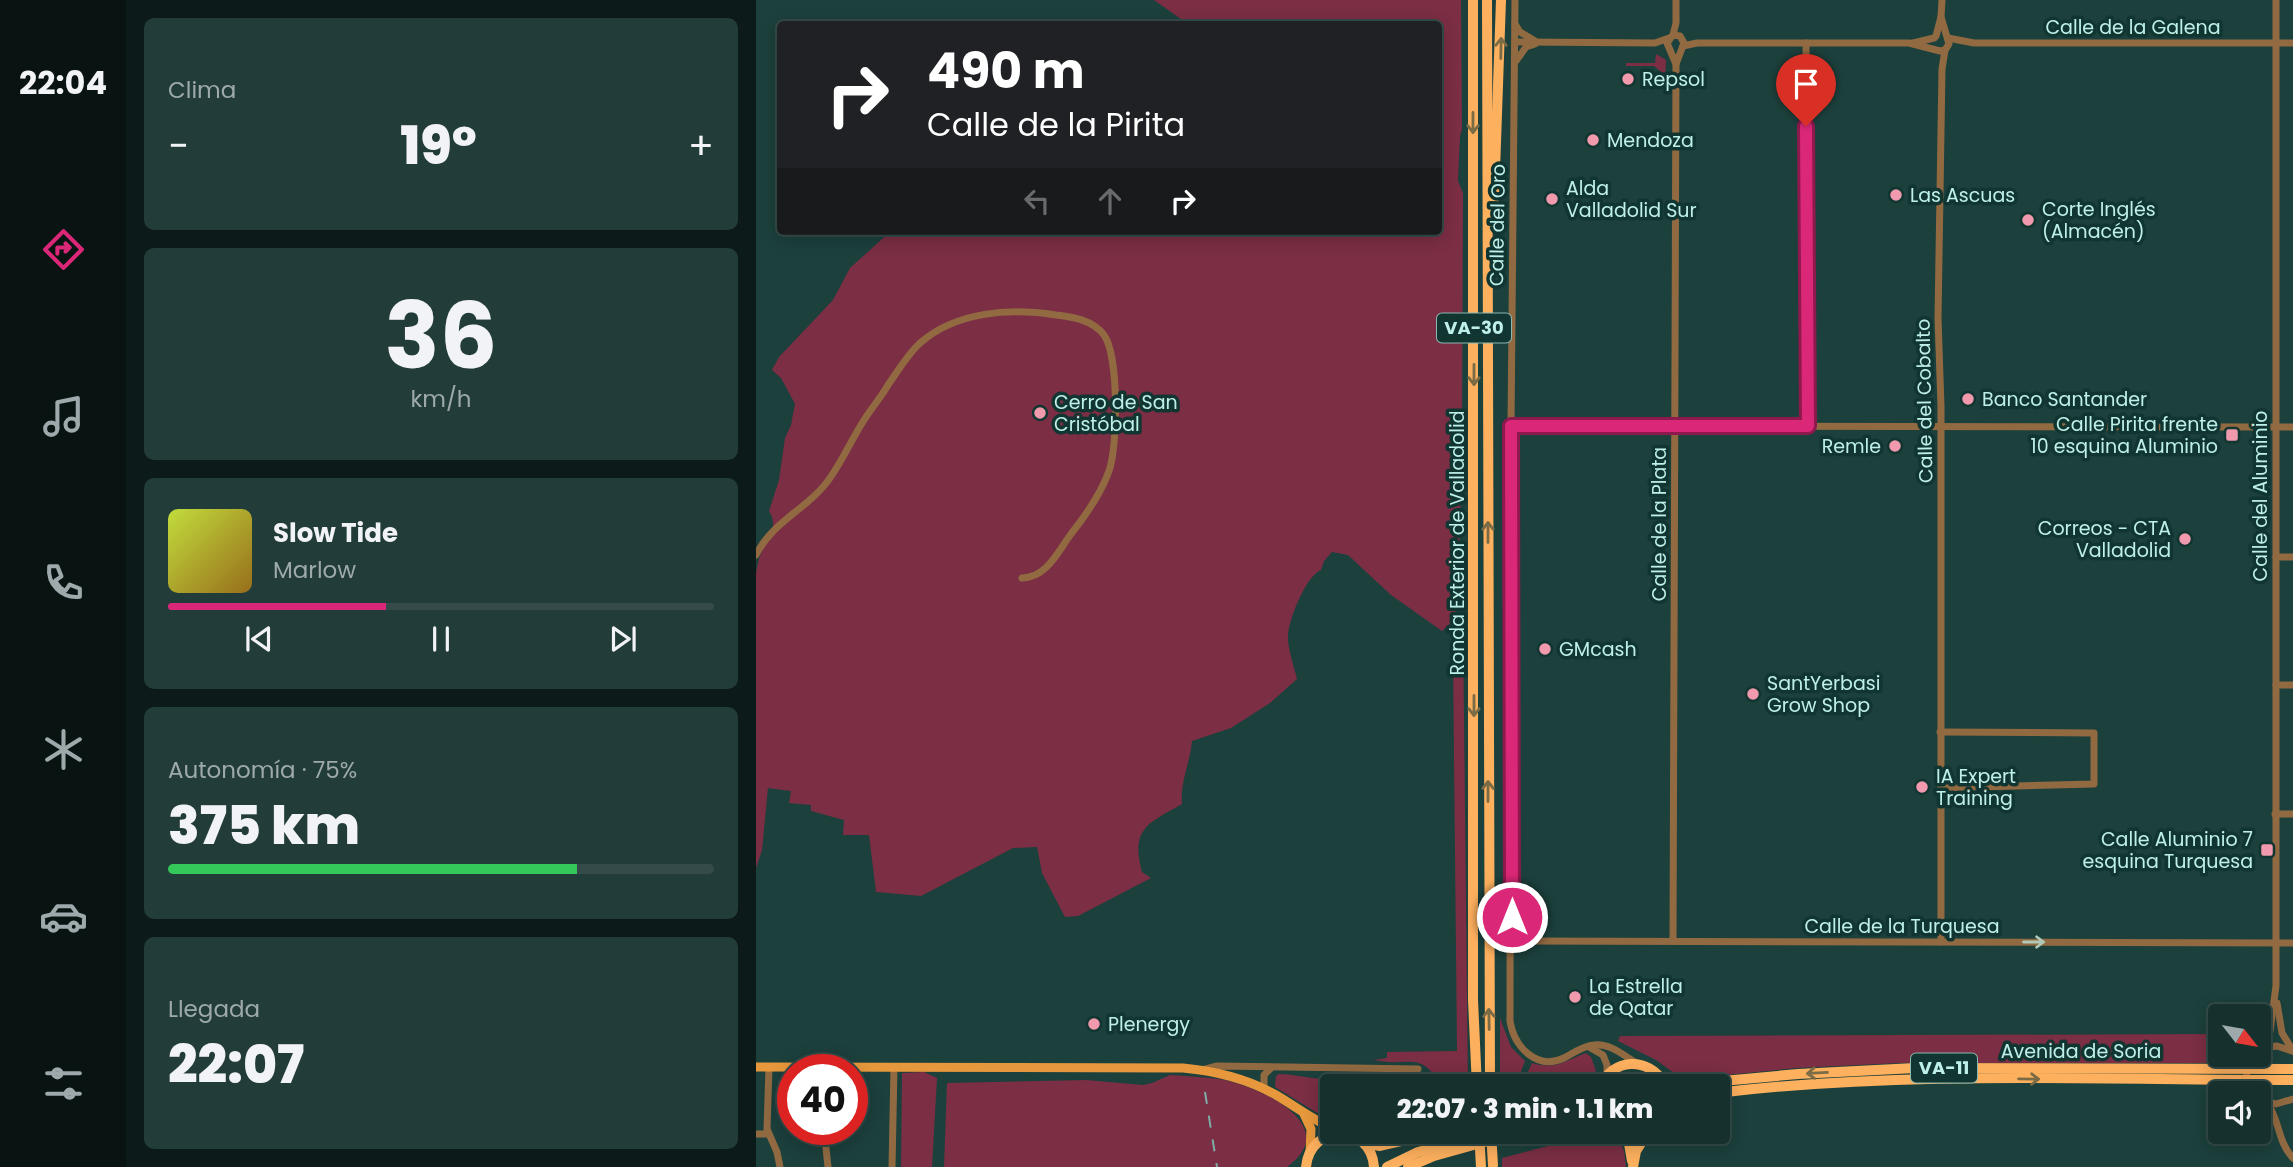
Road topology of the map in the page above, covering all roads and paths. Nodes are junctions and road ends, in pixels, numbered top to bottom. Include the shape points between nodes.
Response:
1 (1471, 0) edge
2 (1487, 0) edge
3 (1501, 0) edge
4 (1515, 0) edge
5 (1676, 0) edge
6 (1942, 0) edge
7 (2276, 0) edge
8 (1941, 17) junction
9 (1515, 24) junction
10 (1935, 37) junction
11 (1947, 37) junction
12 (1515, 42) junction
13 (1539, 42) junction
14 (1676, 43) junction
15 (1806, 43) junction
16 (1909, 43) junction
17 (1974, 43) junction
18 (2276, 43) junction
19 (2293, 43) edge
20 (1941, 49) junction
21 (1514, 62) junction
22 (1487, 262) junction
23 (1675, 425) junction
24 (1511, 426) junction
25 (1808, 426) junction
26 (1941, 426) junction
27 (2277, 427) junction
28 (2293, 427) edge
29 (756, 555) edge
30 (2276, 557) junction
31 (2293, 557) edge
32 (1022, 578) dead end
33 (2276, 685) junction
34 (2293, 685) edge
35 (1940, 732) junction
36 (1941, 788) junction
37 (2275, 814) junction
38 (2293, 814) edge
39 (1512, 941) junction
40 (1673, 941) junction
41 (1941, 942) junction
42 (2275, 943) junction
43 (2293, 943) edge
44 (2275, 992) junction
45 (2272, 1013) edge
46 (1585, 1046) junction
47 (2272, 1047) edge
48 (2293, 1051) edge
49 (1639, 1064) junction
50 (756, 1067) edge
51 (769, 1067) junction
52 (777, 1067) edge
53 (868, 1067) edge
54 (894, 1067) junction
55 (1271, 1068) junction
56 (2208, 1068) edge
57 (2229, 1068) edge
58 (2248, 1068) edge
59 (1418, 1069) dead end
60 (2293, 1069) edge
61 (1202, 1070) junction
62 (1477, 1074) edge
63 (1490, 1074) edge
64 (1604, 1074) edge
65 (1612, 1074) edge
66 (1655, 1074) edge
67 (2246, 1074) junction
68 (1730, 1080) edge
69 (2293, 1080) edge
70 (2248, 1081) edge
71 (1264, 1089) junction
72 (1730, 1092) edge
73 (2293, 1098) edge
74 (2271, 1102) edge
75 (2283, 1103) junction
76 (2271, 1109) edge
77 (1303, 1113) junction
78 (2276, 1114) junction
79 (1320, 1122) edge
80 (768, 1133) junction
81 (756, 1134) edge
82 (1320, 1142) edge
83 (1366, 1144) edge
84 (1370, 1144) edge
85 (1389, 1144) edge
86 (1448, 1144) edge
87 (1477, 1144) edge
88 (1479, 1144) edge
89 (1493, 1144) edge
90 (1629, 1144) edge
91 (1640, 1144) edge
92 (826, 1145) edge
93 (2293, 1158) edge
94 (1308, 1159) edge
95 (780, 1167) edge
96 (828, 1167) edge
97 (892, 1167) edge
98 (1296, 1167) edge
99 (1374, 1167) edge
100 (1387, 1167) edge
101 (1408, 1167) edge
102 (1480, 1167) edge
103 (1493, 1167) edge
104 (1633, 1167) edge

1 -> 62 highway, Ronda Exterior de Valladolid / VA-30 via 1473,1000
2 - 22 highway, Ronda Exterior de Valladolid / VA-30
22 -> 3 highway via 1493,231
4 - 9 street, Calle del Oro
5 - 14 street
6 - 8 street
7 - 18 street, Calle del Aluminio
8 - 10 street
8 - 11 street
9 - 12 street, Calle del Oro
9 - 13 street via 1527,38
10 - 11 street, Calle de la Galena
10 - 16 street, Calle de la Galena
10 - 20 street via 1933,44
11 - 17 street, Calle de la Galena
11 - 20 street, Calle del Cobalto
12 - 13 street
12 - 21 street, Calle del Oro
13 - 14 street
13 - 21 street via 1526,47
14 - 15 street, Calle de la Galena
14 - 23 street, Calle de la Plata
15 - 16 street, Calle de la Galena
15 - 25 street
16 - 20 street, Calle de la Galena
17 - 18 street, Calle de la Galena
17 - 20 street, Calle de la Galena
18 - 19 street, Calle de la Galena
18 - 27 street, Calle del Aluminio
20 - 26 street, Calle del Cobalto
21 - 24 street, Calle del Oro
63 -> 22 highway, Ronda Exterior de Valladolid / VA-30
23 - 24 street
23 - 25 street
23 - 40 street, Calle de la Plata
24 - 39 street, Calle del Oro
25 - 26 street
26 - 27 street
26 - 35 street, Calle del Cobalto
27 - 28 street
27 - 30 street, Calle del Aluminio
29 - 32 street via 776,526 826,485 863,422 918,345 937,330 962,321 1000,311 1031,312 1089,322 1105,336 1114,370 1114,446 1105,481 1083,518 1043,572
30 - 31 street
30 - 33 street, Calle del Aluminio
33 - 34 street
33 - 37 street, Calle del Aluminio
35 - 36 street, Calle del Cobalto
35 - 36 street via 2094,733 2094,784
36 - 41 street, Calle del Cobalto
37 - 38 street
37 - 42 street, Calle del Aluminio
39 - 40 street, Calle de la Turquesa
39 - 46 street, Calle del Oro via 1510,1021 1518,1045 1532,1057 1547,1061 1563,1059
40 - 41 street, Calle de la Turquesa
41 -> 42 street, Calle de la Turquesa
42 - 43 street, Calle de la Turquesa
42 - 44 street, Calle del Aluminio
44 - 45 street, Calle del Aluminio
44 - 48 street, Calle del Aluminio via 2282,1033
46 - 49 street via 1604,1045
46 - 64 street via 1603,1055
47 - 48 street
49 - 65 highway via 1623,1065
49 - 66 highway, VA-11
50 - 51 main road
51 - 52 main road
51 - 80 street
53 - 54 main road
54 - 61 main road
54 - 97 street
55 - 59 street
55 - 61 street via 1217,1066
55 - 71 street via 1264,1074
56 -> 68 highway, Avenida de Soria / VA-11 via 1915,1068
57 - 67 highway, Avenida de Soria / VA-11
58 - 67 street
60 - 67 highway, Avenida de Soria / VA-11
61 - 71 main road
67 - 69 highway, Avenida de Soria / VA-11
67 - 70 street
72 -> 67 highway, Avenida de Soria / VA-11 via 1917,1078
71 - 77 main road
73 - 75 street
74 - 75 street
75 - 78 street
76 - 78 street
77 - 79 main road
77 - 94 main road via 1311,1129
78 - 93 street via 2283,1146
80 - 81 street
80 - 95 street
82 - 94 highway
83 - 99 highway
84 - 85 highway
86 - 100 highway
87 - 101 highway
88 - 102 highway, bridge
89 - 103 highway, bridge
90 - 104 highway
91 - 104 highway
92 - 96 street
94 - 98 highway

